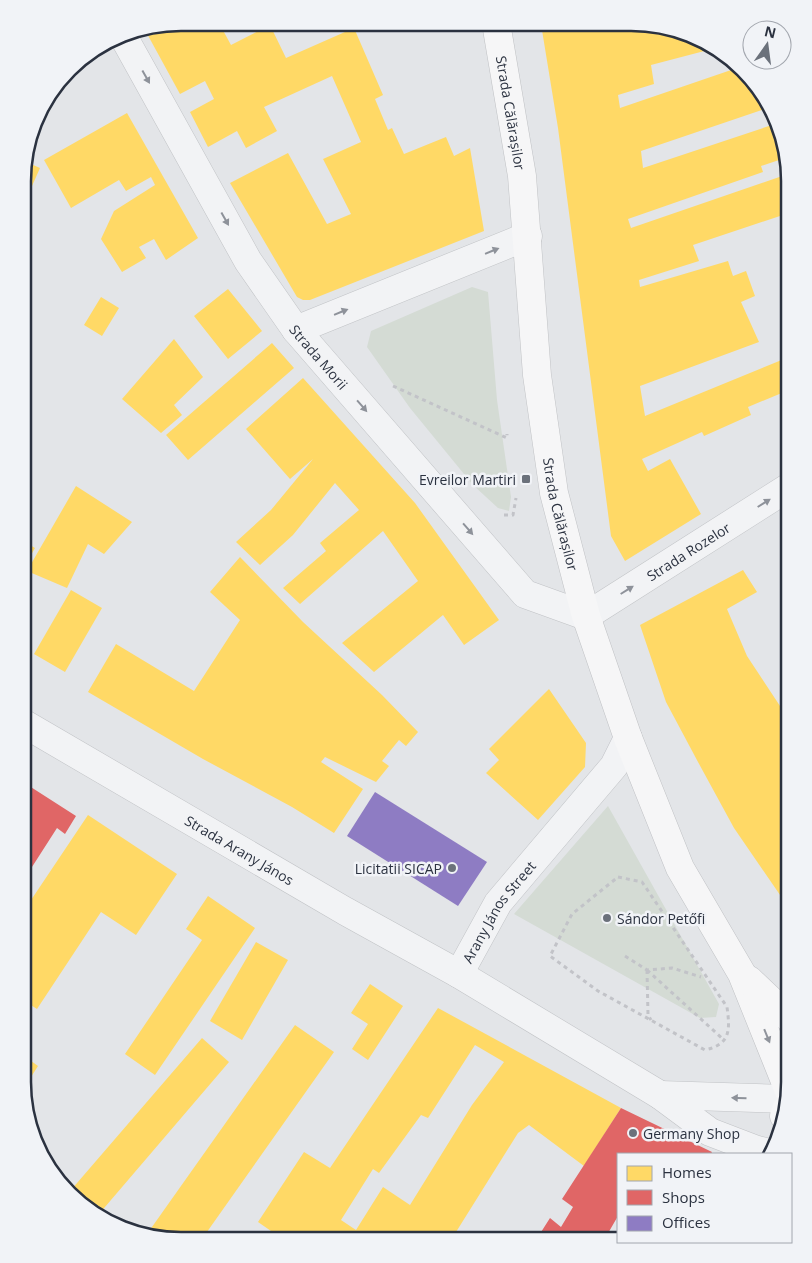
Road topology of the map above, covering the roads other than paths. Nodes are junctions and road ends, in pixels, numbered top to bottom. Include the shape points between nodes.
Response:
1 (497, 31) edge
2 (126, 42) edge
3 (528, 236) junction
4 (296, 330) junction
5 (781, 492) edge
6 (586, 616) junction
7 (31, 727) edge
8 (628, 738) junction
9 (459, 974) junction
10 (742, 974) junction
11 (780, 1010) edge
12 (780, 1069) edge
13 (660, 1096) junction
14 (779, 1099) edge
15 (763, 1151) edge

1 - 3 main road, Strada Călărașilor via 522,176
2 -> 4 street, Strada Morii via 248,261
4 -> 3 street
3 - 6 main road, Strada Călărașilor via 537,375 554,493
4 -> 6 street, Strada Morii via 525,594
6 -> 5 street, Strada Rozelor
6 - 8 main road, Strada Călărașilor
7 - 9 street, Strada Arany János
8 - 9 street, Arany János Street via 614,766 498,903
8 - 10 main road, Strada Călărașilor via 680,868
9 - 13 street, Arany János Street
10 - 11 main road, Strada Călărașilor
10 -> 12 main road, Strada Călărașilor
14 -> 13 street
13 - 15 street via 710,1132

